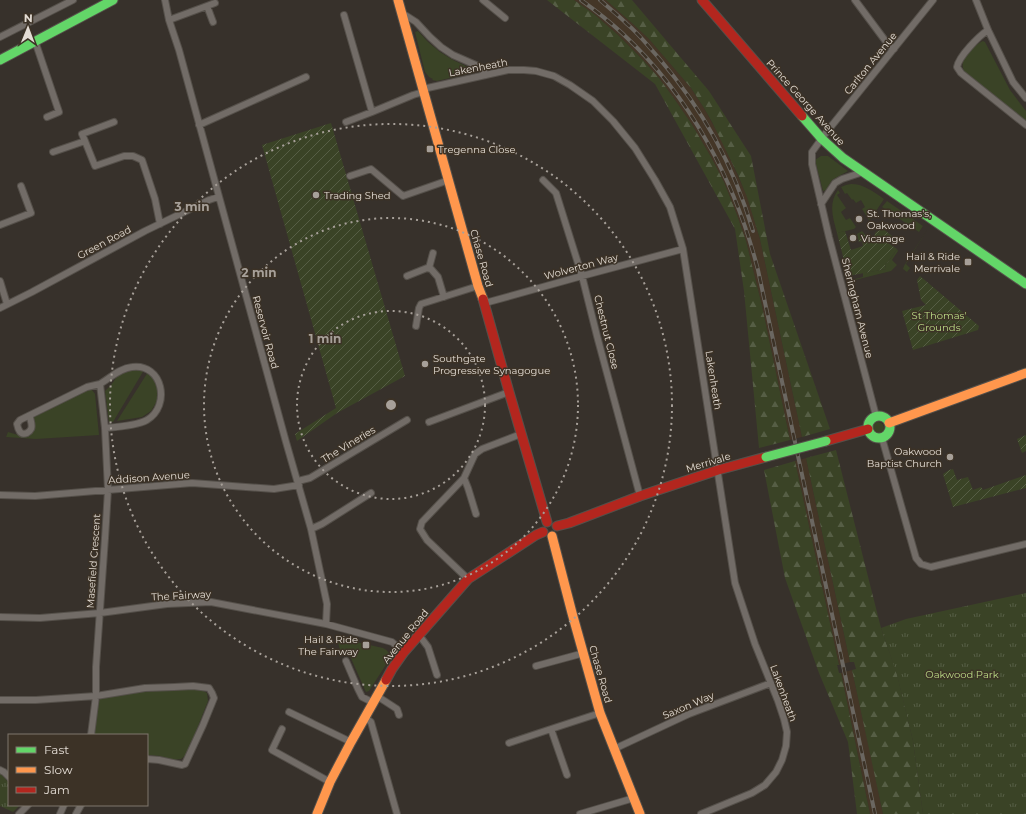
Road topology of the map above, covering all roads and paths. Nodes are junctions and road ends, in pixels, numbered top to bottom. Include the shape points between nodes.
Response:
1 (73, 0) edge
2 (113, 0) edge
3 (165, 0) edge
4 (398, 0) edge
5 (483, 0) edge
6 (702, 0) edge
7 (855, 0) edge
8 (933, 0) edge
9 (976, 0) edge
10 (215, 3) dead end
11 (207, 6) junction
12 (402, 13) junction
13 (344, 15) dead end
14 (506, 18) dead end
15 (169, 20) junction
16 (213, 22) dead end
17 (988, 30) junction
18 (0, 37) edge
19 (36, 41) junction
20 (894, 49) junction
21 (0, 60) edge
22 (486, 75) junction
23 (306, 77) dead end
24 (423, 91) junction
25 (1026, 98) edge
26 (372, 112) junction
27 (47, 117) dead end
28 (114, 122) dead end
29 (346, 122) dead end
30 (199, 125) junction
31 (1026, 125) edge
32 (822, 139) junction
33 (85, 141) junction
34 (53, 152) dead end
35 (863, 172) junction
36 (350, 176) dead end
37 (449, 180) junction
38 (543, 180) dead end
39 (21, 186) dead end
40 (218, 197) junction
41 (821, 204) junction
42 (160, 224) junction
43 (0, 225) edge
44 (683, 249) junction
45 (433, 253) dead end
46 (429, 268) junction
47 (407, 276) dead end
48 (582, 276) junction
49 (0, 281) edge
50 (1026, 284) edge
51 (478, 286) junction
52 (444, 297) junction
53 (485, 303) junction
54 (8, 304) junction
55 (0, 308) edge
56 (416, 326) dead end
57 (1026, 373) edge
58 (100, 384) junction
59 (509, 392) junction
60 (30, 416) dead end
61 (876, 416) junction
62 (407, 420) dead end
63 (429, 422) dead end
64 (889, 423) junction
65 (105, 428) junction
66 (868, 429) junction
67 (521, 434) junction
68 (882, 438) junction
69 (718, 470) junction
70 (464, 478) junction
71 (298, 483) junction
72 (108, 490) junction
73 (371, 493) dead end
74 (0, 495) edge
75 (640, 496) junction
76 (476, 514) dead end
77 (547, 522) junction
78 (557, 526) junction
79 (311, 528) junction
80 (543, 532) junction
81 (552, 536) junction
82 (1026, 544) edge
83 (468, 579) junction
84 (100, 613) junction
85 (0, 617) edge
86 (326, 624) junction
87 (419, 635) junction
88 (404, 652) junction
89 (584, 653) junction
90 (346, 661) dead end
91 (536, 666) dead end
92 (437, 675) dead end
93 (771, 684) junction
94 (96, 696) junction
95 (375, 699) junction
96 (0, 700) edge
97 (289, 712) dead end
98 (600, 713) junction
99 (399, 715) dead end
100 (364, 717) junction
101 (282, 729) dead end
102 (551, 730) junction
103 (91, 734) edge
104 (351, 742) junction
105 (509, 743) dead end
106 (614, 748) junction
107 (148, 759) edge
108 (0, 770) edge
109 (567, 775) dead end
110 (8, 776) edge
111 (330, 782) junction
112 (634, 798) junction
113 (27, 806) edge
114 (20, 814) edge
115 (316, 814) edge
116 (397, 814) edge
117 (580, 814) edge
118 (640, 814) edge
119 (701, 814) edge

1 - 18 street
2 - 19 street
3 - 15 street, Reservoir Road
4 - 12 street, Chase Road
5 - 14 street
6 - 32 street, Prince George Avenue
7 - 20 street
8 - 20 street, Carlton Avenue
9 - 17 street
10 - 11 street
11 - 15 street
11 - 16 street
12 - 22 street via 416,22 441,47 478,66
12 - 24 street, Chase Road
13 - 26 street
15 - 30 street, Reservoir Road
17 - 25 street via 1013,82
17 - 31 street via 981,34 962,56 957,67 961,74
19 - 21 street
19 - 27 street via 59,112
20 - 32 street, Carlton Avenue
22 - 24 street, Lakenheath
22 - 44 street, Lakenheath via 508,70 536,71 554,76 593,101 635,148 655,180 670,207
23 - 30 street
24 - 26 street, Lakenheath
24 - 37 street, Chase Road
26 - 29 street, Lakenheath
28 - 33 street via 82,134
30 - 40 street, Reservoir Road
32 - 35 street, Prince George Avenue
32 - 41 street, Sheringham Avenue via 812,152 811,159
33 - 34 street
33 - 42 street via 95,166 124,156 134,156 142,160
35 - 41 street via 835,183
35 - 50 street, Prince George Avenue
36 - 37 street via 370,169 403,196
37 - 51 street, Chase Road
38 - 48 street, Chestnut Close via 556,193
39 - 43 street via 31,213
40 - 42 street, Green Road
40 - 71 street, Reservoir Road
41 - 61 street, Sheringham Avenue
42 - 54 street, Green Road
44 - 48 street, Wolverton Way
44 - 69 street, Lakenheath
45 - 46 street
46 - 47 street
46 - 52 street via 438,277
48 - 53 street, Wolverton Way
48 - 75 street, Chestnut Close
49 - 54 street
51 - 52 street
51 - 53 street, Chase Road
52 - 56 street via 421,304
53 - 59 street, Chase Road
54 - 55 street, Green Road
57 - 64 street
58 - 60 street via 87,387
58 - 65 street, Masefield Crescent
58 - 65 street via 132,366 146,368 158,380 161,388 158,408 147,420
59 - 63 street
59 - 67 street, Chase Road
61 - 64 street via 884,417
61 - 66 street via 869,422
62 - 71 street, The Vineries
64 - 68 street via 888,433
65 - 72 street, Masefield Crescent
66 - 68 street via 873,437
66 - 69 street, Merrivale, bridge
67 - 70 street via 475,454
67 - 77 street, Chase Road
68 - 82 street via 916,558 921,564 930,566
69 - 75 street, Merrivale
69 - 93 street, Lakenheath via 735,583
70 - 76 street
70 - 83 street via 422,522 420,529 427,540
71 - 72 street, Addison Avenue via 274,489 192,483
71 - 79 street, Reservoir Road
72 - 74 street, Addison Avenue via 35,496
72 - 84 street, Masefield Crescent
73 - 79 street via 322,524
75 - 78 street, Merrivale
77 - 78 street via 553,522
77 - 80 street via 543,526
78 - 81 street via 557,532
79 - 86 street, Reservoir Road via 328,604
80 - 81 street via 547,536
80 - 83 street, Avenue Road
81 - 89 street, Chase Road
83 - 87 street, Avenue Road
84 - 85 street, The Fairway via 40,618
84 - 86 street, The Fairway via 167,604 211,602
84 - 94 street, Masefield Crescent
86 - 88 street, The Fairway via 392,642
87 - 88 street, Avenue Road
87 - 92 street via 428,647
88 - 95 street, Avenue Road
89 - 91 street
89 - 98 street, Chase Road
90 - 95 street via 362,697
93 - 106 street, Saxon Way via 689,714
93 - 119 street, Lakenheath via 787,732 786,746 776,772 765,785 752,793
94 - 96 street
94 - 103 street, Masefield Crescent
94 - 107 street via 145,688 208,688 214,698 185,764
95 - 99 street via 397,709
95 - 100 street, Avenue Road
97 - 104 street
98 - 102 street
98 - 106 street, Chase Road
100 - 104 street, Avenue Road
100 - 116 street via 371,722
101 - 111 street via 272,750
102 - 105 street
102 - 109 street
104 - 111 street, Avenue Road
106 - 112 street, Chase Road
108 - 110 street
111 - 115 street, Avenue Road
112 - 117 street
112 - 118 street, Chase Road
113 - 114 street

